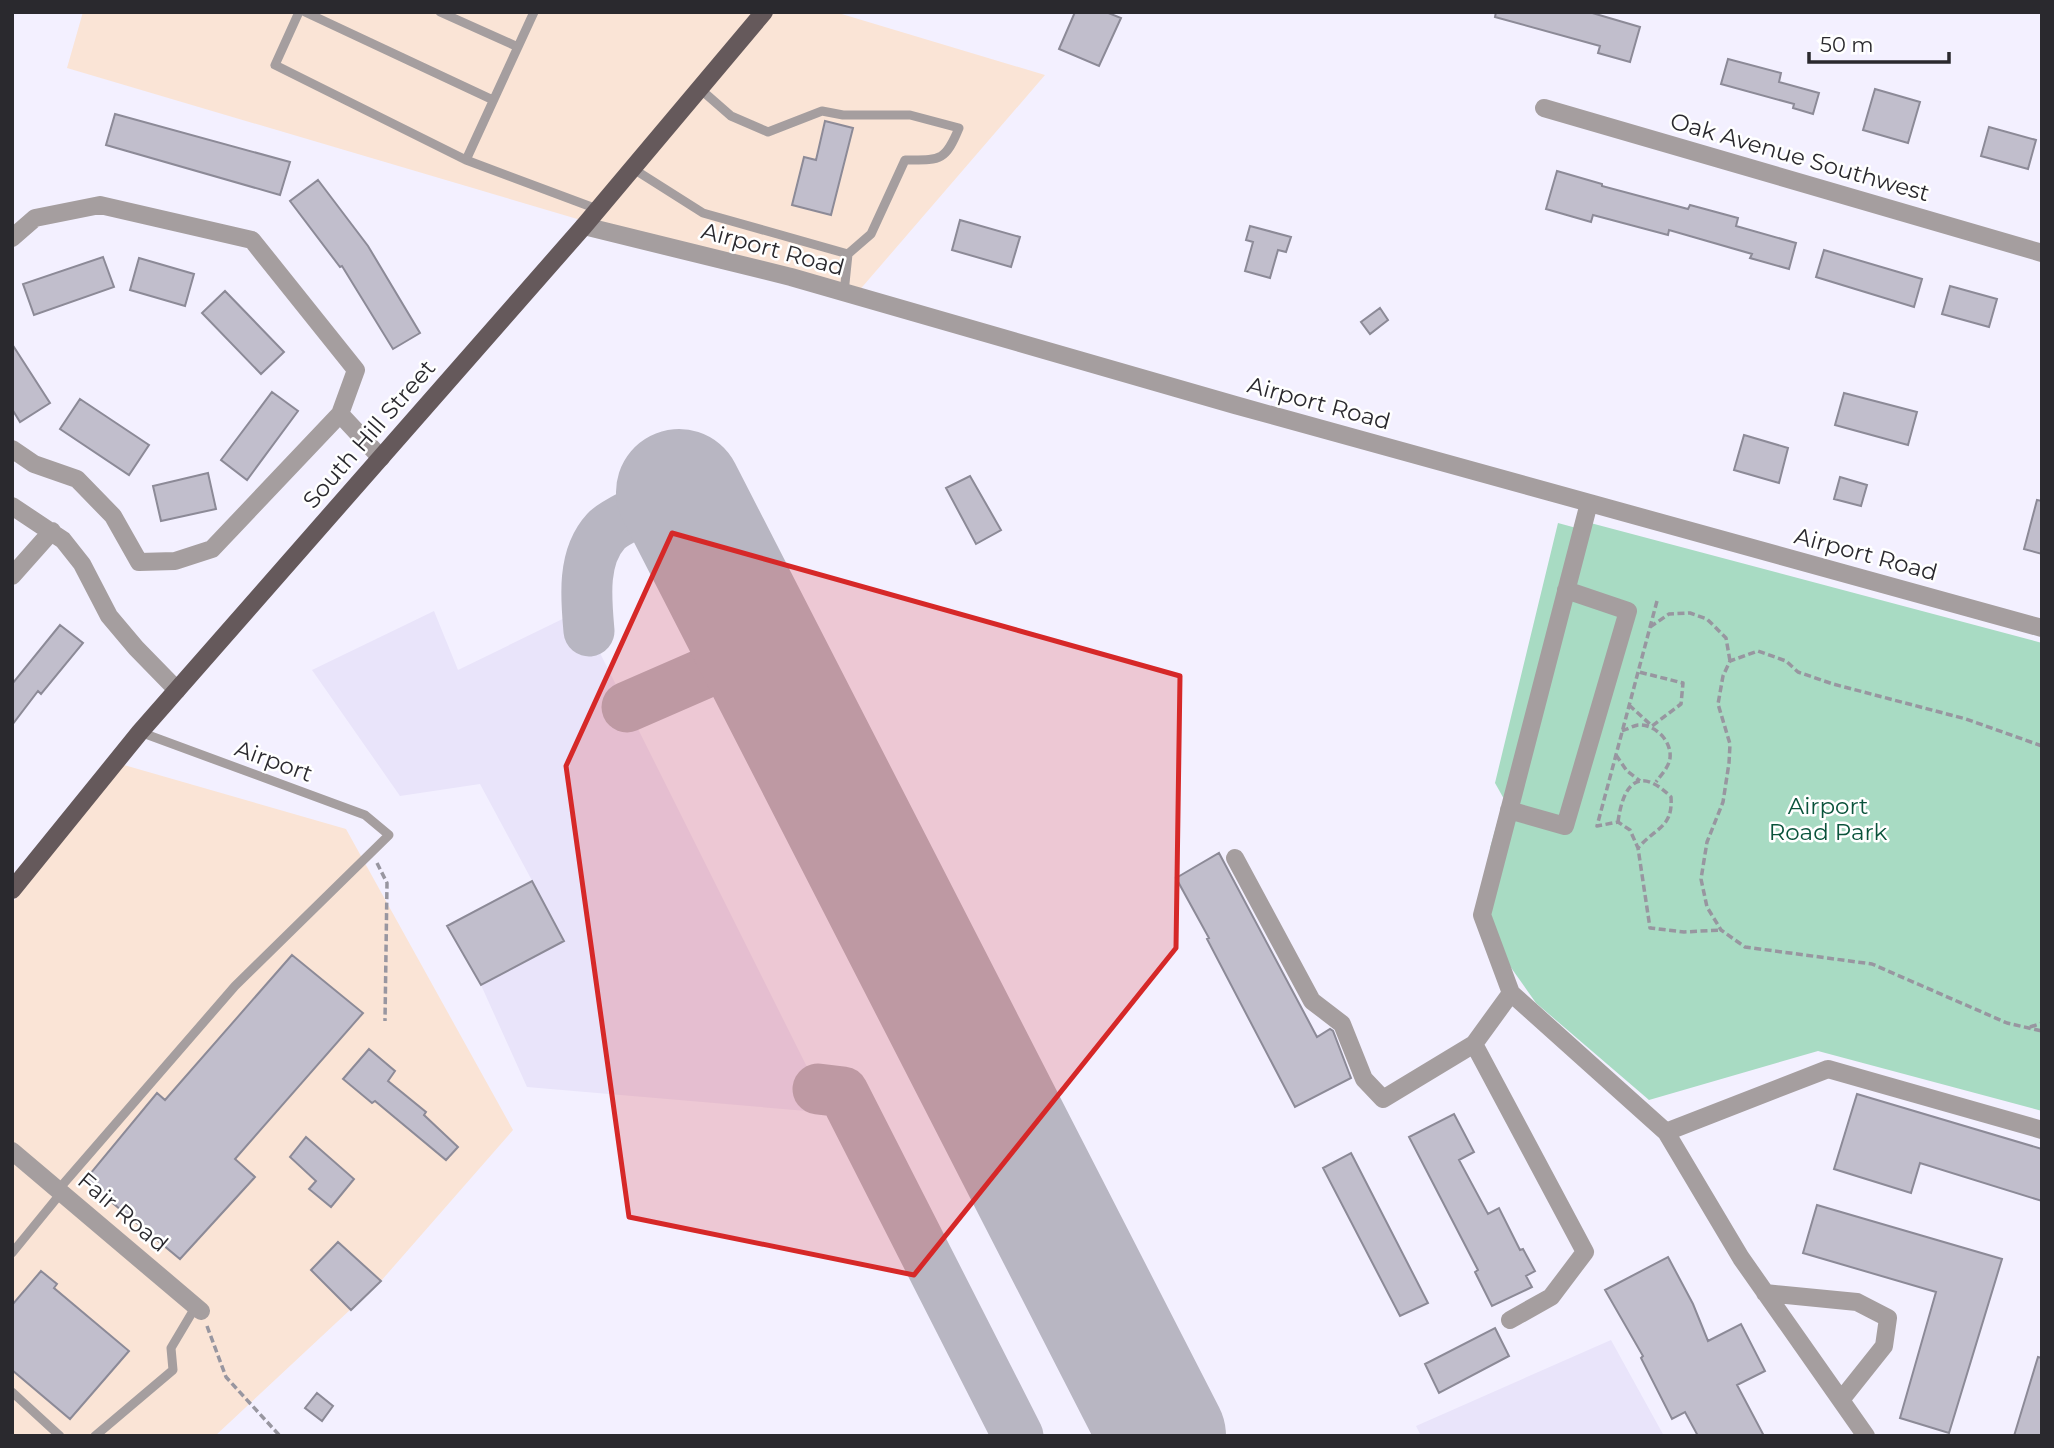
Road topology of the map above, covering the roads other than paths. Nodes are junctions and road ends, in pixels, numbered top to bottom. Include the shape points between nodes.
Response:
1 (299, 12) edge
2 (305, 12) edge
3 (440, 12) edge
4 (534, 12) edge
5 (764, 12) edge
6 (518, 47) junction
7 (699, 88) junction
8 (494, 100) junction
9 (1544, 108) dead end
10 (466, 160) junction
11 (632, 169) junction
12 (597, 209) junction
13 (584, 226) junction
14 (12, 238) edge
15 (2042, 253) edge
16 (848, 254) junction
17 (844, 293) junction
18 (340, 414) junction
19 (12, 449) edge
20 (381, 457) junction
21 (1589, 503) junction
22 (12, 506) edge
23 (52, 531) junction
24 (12, 576) edge
25 (1566, 590) junction
26 (2042, 628) edge
27 (177, 690) junction
28 (140, 732) junction
29 (1509, 810) junction
30 (1235, 859) dead end
31 (12, 890) edge
32 (1511, 993) junction
33 (1474, 1044) junction
34 (2042, 1130) edge
35 (1666, 1132) junction
36 (12, 1151) edge
37 (60, 1191) junction
38 (12, 1253) edge
39 (1765, 1293) junction
40 (199, 1308) joint
41 (1510, 1320) dead end
42 (12, 1392) edge
43 (1841, 1400) junction
44 (60, 1436) edge
45 (95, 1436) edge
46 (1866, 1436) edge

1 - 10 lane via 275,65
2 - 8 lane
3 - 6 lane
4 - 6 lane
5 - 7 main road, South Hill Street
6 - 8 lane
7 - 11 main road, South Hill Street
7 - 16 lane via 732,116 768,132 822,111 910,115 959,128 951,148 936,160 905,160 872,234
8 - 10 lane
9 - 15 street, Oak Avenue Southwest
10 - 12 lane
11 - 12 main road, South Hill Street
11 - 16 lane via 703,213
12 - 13 main road, South Hill Street
13 - 17 street, Airport Road
13 - 20 main road, South Hill Street
14 - 18 street via 35,218 100,205 252,240 356,370
16 - 17 lane
17 - 21 street, Airport Road
18 - 19 street via 212,549 175,561 139,562 113,516 77,479 34,464
18 - 20 street
20 - 27 main road, South Hill Street
21 - 25 street
21 - 26 street, Airport Road
22 - 23 street
23 - 24 street
23 - 27 street via 82,564 97,598 122,633
25 - 29 street
25 - 29 street via 1628,611 1565,826
27 - 28 main road, South Hill Street
28 - 31 main road, South Hill Street
28 - 37 lane, Airport via 365,815 388,835 235,986
29 - 32 street via 1482,915
30 - 33 street via 1312,1001 1342,1024 1364,1079 1383,1099
32 - 33 street
32 - 35 street
33 - 41 street via 1585,1252 1550,1297
34 - 35 street via 1828,1069
35 - 39 street
36 - 37 street, Fair Road
37 - 38 lane
37 - 40 street, Fair Road
39 - 43 street
39 - 43 street via 1857,1302 1888,1318 1884,1346
40 - 45 lane via 171,1348 173,1370
42 - 44 lane
43 - 46 street

